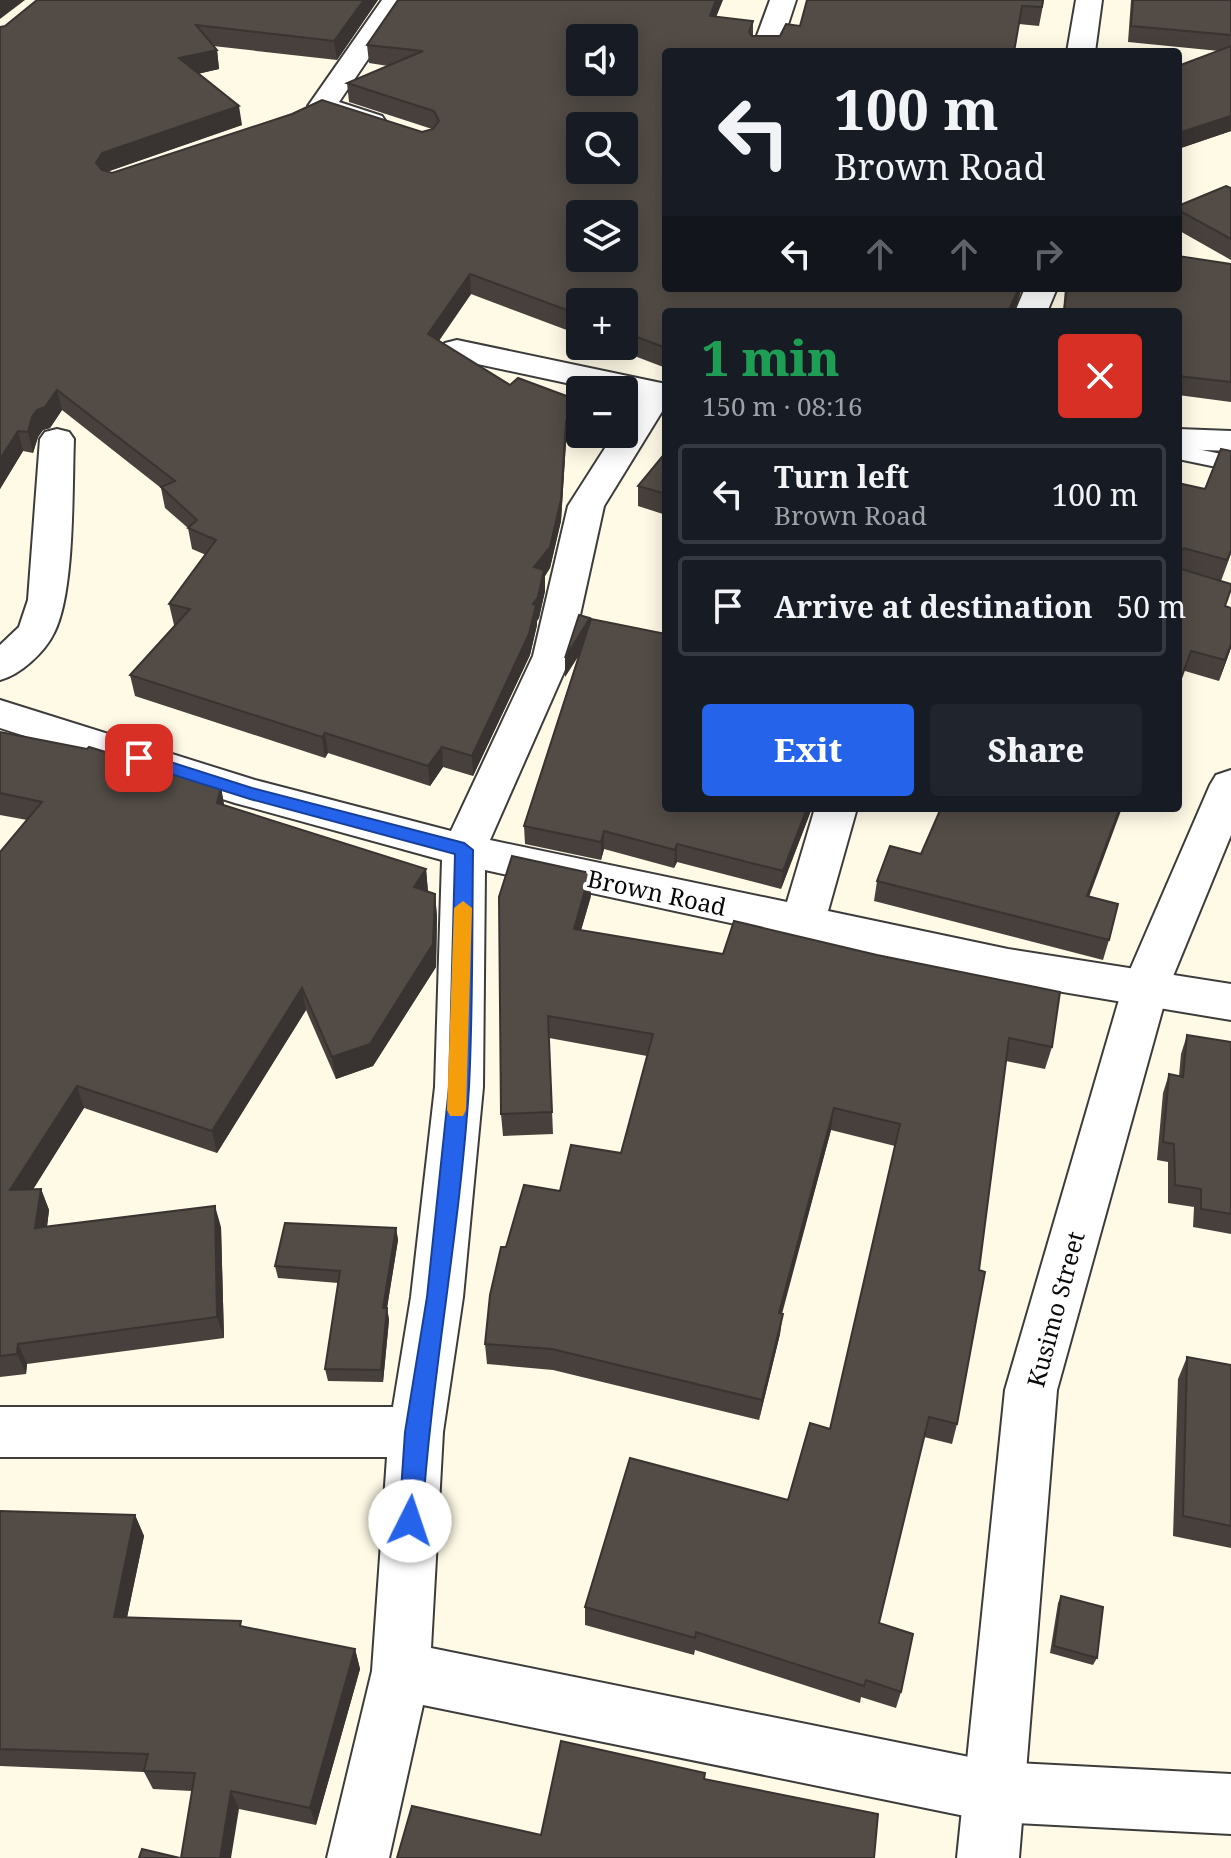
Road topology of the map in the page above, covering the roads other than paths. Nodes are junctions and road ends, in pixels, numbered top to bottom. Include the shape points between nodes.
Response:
1 (395, 0) edge
2 (783, 0) edge
3 (1089, 0) edge
4 (766, 48) edge
5 (1082, 48) edge
6 (395, 129) edge
7 (457, 350) edge
8 (662, 393) edge
9 (57, 439) dead end
10 (1231, 441) edge
11 (1182, 449) edge
12 (1182, 449) edge
13 (1231, 463) edge
14 (0, 667) edge
15 (0, 714) edge
16 (1231, 785) edge
17 (835, 812) edge
18 (464, 850) junction
19 (803, 924) junction
20 (1146, 986) junction
21 (1231, 1002) edge
22 (0, 1432) edge
23 (416, 1432) junction
24 (401, 1671) junction
25 (994, 1792) junction
26 (1231, 1804) edge
27 (358, 1858) edge
28 (988, 1858) edge

1 - 6 street via 309,112
2 - 4 street
3 - 5 street
7 - 8 street
8 - 18 street via 586,506 552,656
9 - 14 street via 47,600 36,632
10 - 11 street
12 - 13 lane
15 - 18 street, Brown Road via 250,793
16 - 20 street, Kusimo Street
17 - 19 street
18 - 19 street, Brown Road
18 - 23 street via 459,1087 437,1297
19 - 20 street, Brown Road via 1008,966
20 - 21 street, Brown Road
20 - 25 street, Kusimo Street via 1031,1390
22 - 23 street
23 - 24 street
24 - 25 street
24 - 27 street
25 - 26 street
25 - 28 street, Kusimo Street

